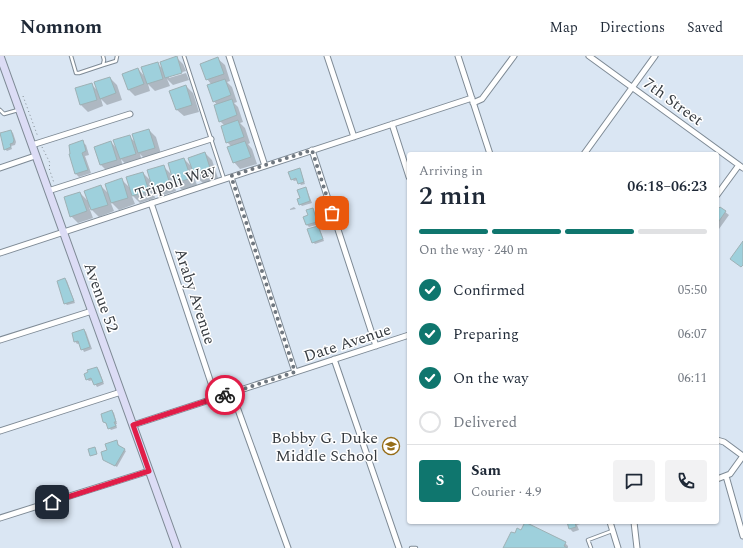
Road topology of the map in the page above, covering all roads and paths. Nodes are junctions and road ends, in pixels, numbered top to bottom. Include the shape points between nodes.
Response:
1 (0, 56) edge
2 (71, 56) edge
3 (103, 56) edge
4 (116, 56) edge
5 (184, 56) edge
6 (229, 56) edge
7 (327, 56) edge
8 (458, 56) edge
9 (514, 56) edge
10 (589, 56) edge
11 (655, 56) edge
12 (104, 65) junction
13 (632, 88) junction
14 (473, 101) junction
15 (19, 109) junction
16 (0, 110) edge
17 (130, 114) dead end
18 (392, 124) junction
19 (354, 137) junction
20 (211, 139) junction
21 (32, 145) junction
22 (312, 150) junction
23 (489, 152) edge
24 (585, 152) edge
25 (35, 156) junction
26 (265, 166) junction
27 (741, 167) edge
28 (0, 168) edge
29 (407, 171) edge
30 (231, 176) junction
31 (224, 179) junction
32 (48, 191) junction
33 (719, 193) edge
34 (151, 203) junction
35 (63, 232) junction
36 (0, 253) edge
37 (92, 311) junction
38 (407, 336) edge
39 (0, 340) edge
40 (376, 346) junction
41 (334, 359) junction
42 (295, 372) junction
43 (121, 392) junction
44 (232, 393) junction
45 (216, 398) junction
46 (133, 425) junction
47 (0, 431) edge
48 (719, 441) edge
49 (743, 456) edge
50 (149, 471) junction
51 (726, 476) junction
52 (719, 478) edge
53 (0, 518) edge
54 (611, 524) edge
55 (634, 524) edge
56 (613, 531) junction
57 (743, 536) edge
58 (176, 548) edge
59 (288, 548) edge
60 (399, 548) edge
61 (411, 548) edge
62 (416, 548) edge
63 (591, 548) edge
64 (618, 548) edge
65 (637, 548) edge

1 - 15 main road, Avenue 52
2 - 12 lane via 76,73
3 - 12 lane
4 - 12 lane via 116,61
5 - 20 lane
6 - 26 street
7 - 19 street
8 - 14 street
9 - 14 street, Tripoli Way via 482,100
10 - 13 street, 7th Street
11 - 13 street
13 - 24 street
13 - 27 street, 7th Street
14 - 18 street, Tripoli Way
14 - 23 street
15 - 16 lane via 4,114
15 - 21 main road, Avenue 52
17 - 21 street
18 - 19 street, Tripoli Way
18 - 29 street
19 - 22 street, Tripoli Way
20 - 31 lane
20 - 32 street
21 - 25 main road, Avenue 52
22 - 26 street, Tripoli Way
22 - 40 street
25 - 28 street
25 - 32 main road, Avenue 52
26 - 30 street, Tripoli Way
27 - 33 street
30 - 31 street, Tripoli Way
30 - 42 street
31 - 34 street, Tripoli Way
32 - 35 main road, Avenue 52
34 - 35 street, Tripoli Way
34 - 45 street, Araby Avenue
35 - 36 street, Tripoli Way
35 - 37 main road, Avenue 52
37 - 39 street
37 - 43 main road, Avenue 52
38 - 40 street, Date Avenue
40 - 41 street, Date Avenue
41 - 42 street, Date Avenue
41 - 60 street
42 - 44 street, Date Avenue
43 - 46 main road, Avenue 52
43 - 47 street
44 - 45 street, Date Avenue
44 - 59 street
45 - 46 street, Date Avenue
46 - 50 main road, Avenue 52
48 - 49 street
49 - 51 street
50 - 53 street
50 - 58 main road, Avenue 52
51 - 52 street
51 - 57 street
54 - 56 street
55 - 65 street
56 - 63 lane via 588,540
56 - 64 street
61 - 62 lane

